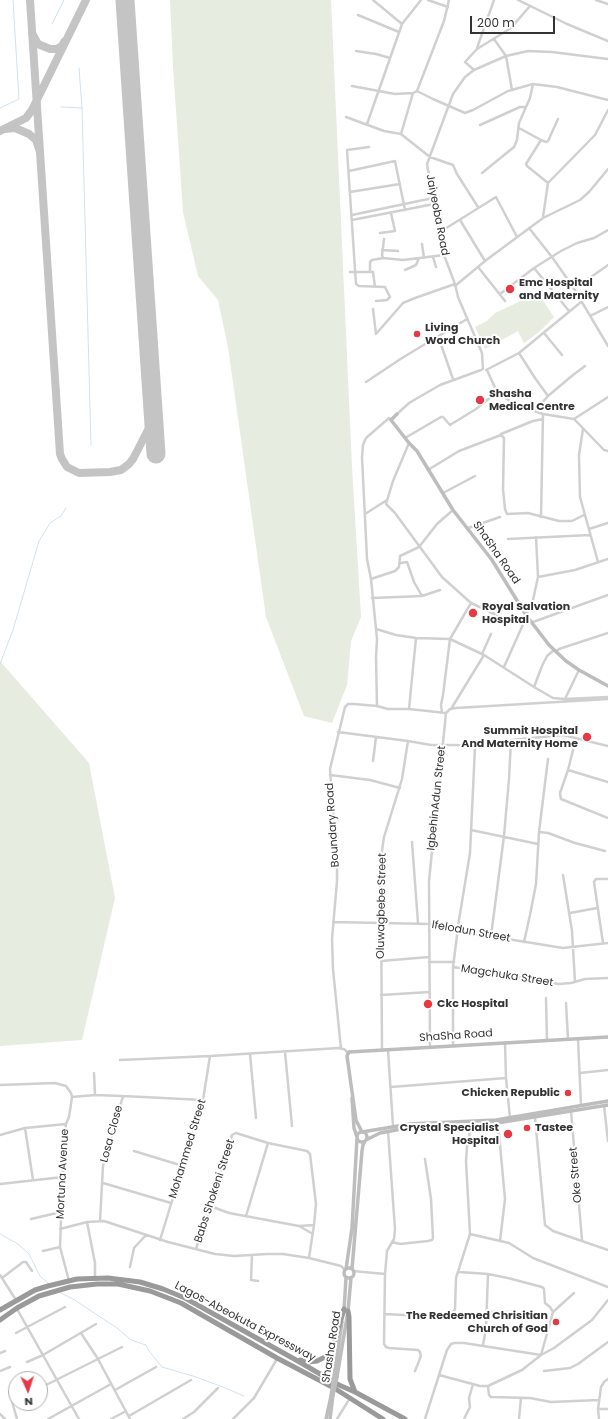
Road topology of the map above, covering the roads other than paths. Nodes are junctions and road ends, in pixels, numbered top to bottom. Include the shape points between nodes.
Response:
1 (372, 0) edge
2 (421, 0) edge
3 (428, 0) edge
4 (449, 0) edge
5 (494, 0) edge
6 (518, 0) edge
7 (596, 0) edge
8 (608, 4) edge
9 (530, 6) junction
10 (448, 7) junction
11 (358, 15) dead end
12 (402, 24) junction
13 (398, 32) junction
14 (494, 39) junction
15 (608, 41) edge
16 (477, 48) junction
17 (356, 51) dead end
18 (506, 56) junction
19 (390, 58) junction
20 (608, 59) edge
21 (474, 70) junction
22 (533, 84) junction
23 (352, 86) dead end
24 (512, 90) junction
25 (378, 91) junction
26 (417, 91) junction
27 (413, 93) junction
28 (608, 100) edge
29 (448, 105) junction
30 (526, 106) junction
31 (608, 110) edge
32 (346, 117) dead end
33 (558, 119) dead end
34 (366, 124) junction
35 (480, 125) dead end
36 (518, 128) junction
37 (401, 134) junction
38 (541, 140) junction
39 (369, 147) dead end
40 (430, 157) junction
41 (608, 169) edge
42 (349, 171) junction
43 (482, 173) dead end
44 (548, 183) junction
45 (400, 184) junction
46 (350, 192) junction
47 (433, 198) junction
48 (403, 204) junction
49 (434, 204) junction
50 (478, 208) junction
51 (379, 210) junction
52 (405, 210) junction
53 (391, 213) junction
54 (352, 215) junction
55 (380, 215) junction
56 (543, 218) junction
57 (352, 220) junction
58 (460, 220) junction
59 (529, 228) junction
60 (608, 230) edge
61 (440, 232) junction
62 (380, 233) dead end
63 (517, 237) junction
64 (384, 239) dead end
65 (422, 244) dead end
66 (382, 250) junction
67 (398, 252) dead end
68 (444, 255) junction
69 (434, 257) junction
70 (552, 257) junction
71 (383, 258) junction
72 (419, 258) junction
73 (424, 258) junction
74 (485, 261) junction
75 (608, 264) edge
76 (436, 267) dead end
77 (478, 267) junction
78 (534, 268) junction
79 (405, 270) dead end
80 (370, 271) junction
81 (350, 272) dead end
82 (355, 272) junction
83 (455, 285) junction
84 (375, 287) junction
85 (573, 287) junction
86 (500, 294) junction
87 (376, 301) dead end
88 (505, 302) dead end
89 (581, 302) junction
90 (608, 307) edge
91 (373, 309) dead end
92 (570, 311) junction
93 (590, 316) junction
94 (467, 319) junction
95 (544, 333) junction
96 (438, 336) junction
97 (608, 346) edge
98 (519, 353) junction
99 (562, 356) dead end
100 (586, 366) dead end
101 (483, 369) junction
102 (486, 370) junction
103 (453, 379) junction
104 (366, 382) dead end
105 (497, 392) junction
106 (548, 396) junction
107 (608, 396) edge
108 (535, 411) junction
109 (397, 414) joint
110 (544, 414) junction
111 (543, 419) junction
112 (574, 419) junction
113 (391, 420) junction
114 (583, 429) junction
115 (501, 434) junction
116 (405, 438) junction
117 (409, 443) junction
118 (608, 451) edge
119 (428, 470) junction
120 (475, 476) dead end
121 (443, 493) junction
122 (387, 499) junction
123 (453, 510) junction
124 (365, 514) junction
125 (584, 515) junction
126 (500, 517) dead end
127 (542, 517) junction
128 (608, 523) edge
129 (468, 528) junction
130 (589, 529) junction
131 (590, 534) junction
132 (536, 536) junction
133 (508, 539) dead end
134 (419, 547) junction
135 (608, 559) edge
136 (598, 562) junction
137 (401, 563) junction
138 (538, 577) junction
139 (371, 579) junction
140 (440, 590) dead end
141 (608, 595) edge
142 (422, 596) junction
143 (372, 598) junction
144 (471, 603) junction
145 (527, 618) junction
146 (533, 622) junction
147 (376, 629) junction
148 (608, 633) edge
149 (491, 634) dead end
150 (416, 638) junction
151 (450, 639) junction
152 (555, 651) junction
153 (483, 655) junction
154 (504, 667) junction
155 (579, 670) junction
156 (608, 686) edge
157 (534, 687) junction
158 (598, 698) junction
159 (608, 698) edge
160 (565, 699) junction
161 (561, 702) junction
162 (377, 706) junction
163 (408, 709) junction
164 (450, 709) junction
165 (442, 712) junction
166 (446, 713) junction
167 (338, 732) junction
168 (376, 737) junction
169 (576, 738) junction
170 (511, 740) junction
171 (408, 741) junction
172 (444, 745) junction
173 (608, 746) edge
174 (474, 747) junction
175 (548, 759) dead end
176 (372, 761) dead end
177 (568, 770) junction
178 (330, 775) junction
179 (608, 782) edge
180 (400, 788) junction
181 (608, 818) edge
182 (471, 830) junction
183 (539, 832) junction
184 (504, 836) junction
185 (412, 842) dead end
186 (538, 844) junction
187 (605, 851) dead end
188 (564, 875) dead end
189 (608, 878) edge
190 (597, 908) junction
191 (570, 913) junction
192 (333, 922) junction
193 (418, 923) junction
194 (381, 924) junction
195 (428, 924) junction
196 (458, 931) junction
197 (491, 936) junction
198 (524, 942) junction
199 (603, 943) junction
200 (608, 943) edge
201 (574, 947) junction
202 (429, 957) junction
203 (381, 961) junction
204 (429, 962) junction
205 (454, 962) junction
206 (453, 967) junction
207 (608, 978) edge
208 (575, 982) junction
209 (430, 992) junction
210 (381, 995) junction
211 (546, 998) dead end
212 (566, 1003) dead end
213 (608, 1037) edge
214 (568, 1039) junction
215 (578, 1039) junction
216 (547, 1040) junction
217 (506, 1042) junction
218 (453, 1046) junction
219 (341, 1048) junction
220 (430, 1048) junction
221 (382, 1050) junction
222 (388, 1050) junction
223 (285, 1052) junction
224 (348, 1053) junction
225 (250, 1054) junction
226 (210, 1056) junction
227 (120, 1060) dead end
228 (608, 1070) edge
229 (94, 1073) dead end
230 (580, 1073) junction
231 (506, 1078) junction
232 (0, 1085) edge
233 (391, 1087) junction
234 (95, 1095) junction
235 (353, 1095) junction
236 (123, 1096) junction
237 (72, 1097) junction
238 (203, 1100) junction
239 (608, 1101) edge
240 (581, 1105) junction
241 (606, 1105) edge
242 (567, 1110) junction
243 (571, 1111) junction
244 (256, 1118) dead end
245 (510, 1118) junction
246 (535, 1118) junction
247 (498, 1123) junction
248 (66, 1124) junction
249 (468, 1125) junction
250 (292, 1126) dead end
251 (393, 1126) junction
252 (25, 1128) junction
253 (388, 1131) junction
254 (362, 1132) junction
255 (0, 1134) edge
256 (357, 1138) junction
257 (366, 1141) junction
258 (608, 1141) edge
259 (268, 1143) junction
260 (134, 1151) dead end
261 (426, 1159) dead end
262 (183, 1166) junction
263 (63, 1177) junction
264 (33, 1180) junction
265 (102, 1183) junction
266 (0, 1184) edge
267 (171, 1203) junction
268 (210, 1206) junction
269 (61, 1212) junction
270 (246, 1216) junction
271 (31, 1219) dead end
272 (100, 1221) junction
273 (87, 1222) junction
274 (314, 1225) junction
275 (299, 1226) junction
276 (60, 1230) junction
277 (313, 1234) junction
278 (470, 1234) junction
279 (146, 1235) junction
280 (160, 1240) junction
281 (500, 1240) junction
282 (582, 1240) junction
283 (392, 1242) junction
284 (60, 1247) junction
285 (196, 1249) junction
286 (608, 1250) edge
287 (43, 1251) dead end
288 (252, 1255) junction
289 (309, 1258) junction
290 (130, 1267) dead end
291 (346, 1269) junction
292 (353, 1270) junction
293 (32, 1271) dead end
294 (459, 1272) junction
295 (385, 1274) junction
296 (488, 1274) junction
297 (1, 1277) edge
298 (95, 1278) junction
299 (346, 1278) junction
300 (351, 1278) junction
301 (69, 1281) junction
302 (258, 1281) dead end
303 (608, 1287) edge
304 (574, 1293) dead end
305 (16, 1300) junction
306 (608, 1300) edge
307 (17, 1308) junction
308 (65, 1308) dead end
309 (0, 1310) edge
310 (346, 1310) junction
311 (487, 1312) junction
312 (512, 1312) dead end
313 (553, 1312) junction
314 (384, 1314) junction
315 (0, 1320) edge
316 (96, 1324) dead end
317 (28, 1327) junction
318 (16, 1333) dead end
319 (81, 1333) junction
320 (608, 1342) edge
321 (483, 1346) junction
322 (122, 1347) dead end
323 (5, 1351) dead end
324 (0, 1353) edge
325 (43, 1355) junction
326 (541, 1355) junction
327 (277, 1358) junction
328 (98, 1359) junction
329 (296, 1360) junction
330 (27, 1362) dead end
331 (10, 1367) dead end
332 (156, 1367) dead end
333 (0, 1371) edge
334 (415, 1371) dead end
335 (544, 1371) dead end
336 (439, 1375) junction
337 (608, 1379) edge
338 (57, 1380) junction
339 (191, 1380) dead end
340 (604, 1382) junction
341 (608, 1382) edge
342 (48, 1384) edge
343 (111, 1384) junction
344 (473, 1384) junction
345 (488, 1386) junction
346 (218, 1388) dead end
347 (115, 1390) junction
348 (355, 1392) junction
349 (332, 1396) junction
350 (350, 1398) junction
351 (521, 1398) junction
352 (599, 1400) junction
353 (71, 1406) junction
354 (598, 1409) junction
355 (608, 1409) edge
356 (126, 1411) junction
357 (0, 1414) edge
358 (129, 1417) edge
359 (5, 1419) edge
360 (48, 1419) edge
361 (79, 1419) edge
362 (111, 1419) edge
363 (183, 1419) edge
364 (233, 1419) edge
365 (326, 1419) edge
366 (330, 1419) edge
367 (337, 1419) edge
368 (383, 1419) edge
369 (405, 1419) edge
370 (424, 1419) edge
371 (464, 1419) edge
372 (519, 1419) edge
373 (599, 1419) edge

1 - 12 street
2 - 12 street
3 - 10 street
4 - 10 street
5 - 16 street
6 - 9 street
7 - 8 street
9 - 14 street via 514,26
9 - 15 street
10 - 26 street
11 - 13 street
12 - 13 street
13 - 19 street
14 - 16 street
14 - 18 street
16 - 21 street via 465,62
17 - 19 street
18 - 20 street via 528,51 544,51
18 - 21 street
18 - 24 street
19 - 25 street
21 - 29 street, Jaiyeoba Road via 453,94
22 - 24 street
22 - 28 street via 558,87
22 - 30 street
23 - 25 street
24 - 29 street via 469,112 462,112
25 - 27 street via 395,94
25 - 34 street
26 - 27 street
26 - 29 street
27 - 37 street
29 - 40 street, Jaiyeoba Road
30 - 35 street
30 - 36 street
31 - 44 street via 595,135
32 - 34 street
33 - 38 street via 548,141
34 - 37 street
36 - 38 street
36 - 43 street via 514,147
37 - 40 street
38 - 44 street via 526,164
39 - 42 street via 347,150
40 - 47 street, Jaiyeoba Road via 427,164
40 - 50 street via 453,165
41 - 56 street via 580,200
42 - 45 street via 395,161
42 - 46 street
44 - 56 street
45 - 46 street
45 - 48 street
46 - 54 street
47 - 48 street
47 - 49 street, Jaiyeoba Road
48 - 51 street
48 - 52 street
49 - 52 street
49 - 61 street, Jaiyeoba Road
50 - 58 street
50 - 63 street via 496,197
51 - 54 street
51 - 55 street
52 - 53 street
53 - 55 street
53 - 62 street via 395,231
54 - 57 street
55 - 57 street
56 - 59 street
57 - 82 street
58 - 61 street
58 - 74 street
59 - 63 street
59 - 70 street
60 - 70 street
61 - 68 street, Jaiyeoba Road
63 - 74 street
64 - 66 street
65 - 73 street
66 - 67 street
66 - 71 street
68 - 69 street
68 - 83 street, Jaiyeoba Road
69 - 73 street
69 - 76 street
70 - 78 street
70 - 85 street
71 - 72 street
71 - 80 street via 370,262
72 - 73 street
72 - 79 street via 416,265
74 - 77 street
75 - 85 street
77 - 83 street
77 - 86 street
78 - 86 street
78 - 92 street
80 - 82 street
80 - 84 street via 374,273
81 - 82 street
82 - 84 street via 357,286
83 - 91 street via 403,304 376,334
83 - 94 street, Jaiyeoba Road
84 - 87 street via 385,287 390,297 387,300
85 - 89 street
86 - 88 street
89 - 92 street
89 - 93 street
90 - 93 street
92 - 95 street
93 - 97 street
94 - 96 street
94 - 101 street, Jaiyeoba Road via 482,353
95 - 98 street
95 - 99 street
96 - 103 street
96 - 104 street
98 - 102 street
98 - 106 street
100 - 106 street
101 - 102 street
101 - 103 street
102 - 105 street
103 - 109 street via 409,403
105 - 108 street via 514,404
105 - 116 street via 450,425 441,417
106 - 108 street
107 - 112 street
108 - 110 street
109 - 113 main road
110 - 111 street
110 - 112 street
111 - 115 street via 533,420
111 - 127 street
112 - 114 street
113 - 116 main road, ShaSha Road
113 - 124 street via 389,418 372,431 363,445
114 - 118 street
114 - 125 street via 579,455 580,497
115 - 119 street via 459,451
115 - 127 street via 504,438 505,512 528,513
116 - 117 main road, ShaSha Road
117 - 119 main road, ShaSha Road
117 - 122 street
119 - 121 main road, ShaSha Road
120 - 121 street
121 - 123 main road, ShaSha Road
122 - 124 street
122 - 134 street via 386,504
123 - 129 main road, ShaSha Road
123 - 134 street via 437,524
124 - 139 street
125 - 127 street via 572,521
125 - 130 street
126 - 129 street
128 - 130 street
129 - 145 main road, ShaSha Road via 492,560
130 - 131 street
131 - 132 street
131 - 136 street
132 - 133 street
132 - 138 street
134 - 137 street via 400,556
134 - 144 street via 442,577
135 - 136 street
136 - 138 street via 575,570
137 - 139 street via 395,571
137 - 142 street via 407,562
138 - 145 street
139 - 143 street
140 - 142 street
141 - 146 street
142 - 143 street
143 - 147 street
144 - 145 street via 503,618
144 - 151 street
145 - 146 main road, ShaSha Road
145 - 154 street
146 - 152 main road, ShaSha Road
147 - 150 street
147 - 162 street
148 - 152 street
149 - 153 street
150 - 151 street
150 - 163 street
151 - 153 street
151 - 165 street
152 - 155 main road, ShaSha Road
152 - 157 street via 547,656
153 - 154 street
153 - 164 street
154 - 157 street
155 - 156 main road, ShaSha Road
155 - 160 street
157 - 160 street via 553,698
158 - 159 street
158 - 160 street
158 - 161 street
160 - 161 street
161 - 164 street
162 - 163 street, Boundary Road
162 - 167 street, Boundary Road via 346,705
163 - 165 street, Boundary Road
164 - 166 street
165 - 166 street, Boundary Road
166 - 172 street, IgbehinAdun Street
167 - 168 street
167 - 178 street, Boundary Road via 330,762
168 - 171 street
168 - 176 street
169 - 170 street via 563,735
169 - 173 street
169 - 177 street
170 - 174 street
170 - 184 street
171 - 172 street
171 - 180 street, Oluwagbebe Street
172 - 174 street
172 - 195 street, IgbehinAdun Street via 433,834
174 - 182 street
175 - 183 street
177 - 179 street
177 - 181 street via 560,793 561,799
178 - 180 street via 370,780
178 - 192 street, Boundary Road via 337,864
180 - 194 street, Oluwagbebe Street via 389,817 381,858
182 - 184 street
182 - 196 street
183 - 186 street
183 - 187 street
184 - 186 street
184 - 197 street
185 - 193 street
186 - 198 street via 535,890
188 - 191 street
189 - 190 street via 594,880
190 - 191 street
190 - 199 street
191 - 201 street
192 - 194 street, Ifelodun Street
192 - 219 street, Boundary Road via 333,969
193 - 194 street, Ifelodun Street
193 - 195 street, Ifelodun Street
194 - 203 street, Oluwagbebe Street
195 - 196 street, Ifelodun Street
195 - 202 street, IgbehinAdun Street
196 - 197 street, Ifelodun Street
196 - 205 street
197 - 198 street, Ifelodun Street
198 - 201 street, Ifelodun Street via 559,948
199 - 200 street, Ifelodun Street
199 - 201 street, Ifelodun Street
201 - 208 street
202 - 203 street
202 - 204 street, IgbehinAdun Street
203 - 210 street, Oluwagbebe Street
204 - 205 street, Magchuka Street
204 - 209 street, IgbehinAdun Street
205 - 206 street
206 - 208 street, Magchuka Street via 558,984
206 - 218 street
207 - 208 street, Magchuka Street
209 - 210 street
209 - 220 street, IgbehinAdun Street
210 - 221 street, Oluwagbebe Street
211 - 216 street
212 - 214 street
213 - 215 main road, ShaSha Road
214 - 215 main road, ShaSha Road
214 - 216 main road, ShaSha Road
215 - 230 street
216 - 217 main road, ShaSha Road
217 - 218 main road, ShaSha Road
217 - 231 street
218 - 220 main road, ShaSha Road
219 - 223 street
219 - 224 street
220 - 222 main road, ShaSha Road
221 - 222 main road, ShaSha Road
221 - 224 main road, ShaSha Road
222 - 233 street
223 - 225 street
223 - 250 street
224 - 235 main road
225 - 226 street
225 - 244 street
226 - 227 street
226 - 238 street, Mohammed Street
228 - 230 street
229 - 234 street
230 - 240 street
231 - 233 street
231 - 245 street
232 - 237 street via 61,1084 69,1090
233 - 251 street
234 - 236 street
234 - 237 street
235 - 254 main road via 356,1120
235 - 256 main road via 352,1110
236 - 238 street
236 - 265 street, Losa Close via 104,1158
237 - 248 street, Mortuna Avenue
238 - 262 street, Mohammed Street
239 - 240 main road
240 - 242 main road
241 - 243 main road
241 - 258 street
242 - 243 main road
242 - 245 main road
242 - 246 main road
243 - 282 street, Oke Street
245 - 249 main road
246 - 247 main road
246 - 282 street via 545,1225 553,1231
247 - 249 main road
247 - 281 street via 505,1199
248 - 252 street
248 - 263 street, Mortuna Avenue
249 - 251 main road via 426,1123
249 - 253 main road via 423,1126
249 - 278 street via 466,1161
251 - 254 main road
252 - 255 street
252 - 264 street
253 - 257 main road
253 - 283 street via 395,1230
254 - 256 main road
254 - 257 main road via 367,1135
256 - 257 main road via 361,1142
256 - 291 main road via 354,1210
257 - 292 main road via 362,1151
259 - 268 street, Babs Shokeni Street via 236,1133 232,1135
259 - 270 street
259 - 274 street via 307,1150 310,1154 316,1204
260 - 262 street
261 - 283 street via 433,1238 428,1242
262 - 267 street, Mohammed Street
263 - 264 street
263 - 269 street, Mortuna Avenue
264 - 266 street
265 - 267 street
265 - 272 street, Losa Close
267 - 280 street, Mohammed Street
268 - 270 street
268 - 285 street, Babs Shokeni Street
269 - 271 street
269 - 276 street, Mortuna Avenue
270 - 275 street
272 - 273 street
272 - 279 street
273 - 276 street
273 - 298 street via 95,1263
274 - 275 street
274 - 277 street
275 - 277 street
276 - 284 street, Mortuna Avenue
277 - 289 street
278 - 281 street
278 - 294 street
279 - 280 street
279 - 290 street via 134,1248
280 - 285 street
281 - 303 street via 514,1245 533,1258
282 - 286 street
283 - 295 street via 387,1251
284 - 287 street
284 - 301 street, Mortuna Avenue
285 - 288 street via 215,1254
288 - 289 street via 283,1254
288 - 302 street via 251,1280
289 - 291 street
291 - 292 main road
291 - 299 main road
292 - 295 street
292 - 300 main road via 354,1275
293 - 297 street via 26,1262 23,1262
294 - 296 street
294 - 314 street via 455,1309 450,1316
295 - 314 street
296 - 311 street
296 - 313 street via 544,1288 545,1303
297 - 305 street
298 - 301 highway, Lagos-Abeokuta Expressway
298 - 329 highway, Lagos-Abeokuta Expressway via 140,1282 163,1289 185,1298
299 - 300 main road
299 - 310 main road, Shasha Road
300 - 310 main road, Shasha Road
301 - 305 highway, Lagos-Abeokuta Expressway via 48,1286
304 - 313 street
305 - 309 highway, Lagos-Abeokuta Expressway
306 - 326 street via 598,1314 586,1324
307 - 315 highway, Lagos-Abeokuta Expressway
307 - 317 street
307 - 327 highway, Lagos-Abeokuta Expressway via 54,1291 97,1284 118,1284 150,1291 181,1303
308 - 317 street
310 - 329 highway via 333,1347 327,1356 317,1361
310 - 348 highway via 349,1317 350,1379
310 - 349 main road, Shasha Road, bridge
311 - 312 street
311 - 321 street
313 - 326 street
314 - 334 street via 384,1344 389,1348 418,1350 421,1356
316 - 319 street
317 - 318 street
317 - 325 street
319 - 325 street
319 - 328 street
320 - 335 street via 570,1368
321 - 326 street
321 - 336 street via 458,1342 451,1344
322 - 328 street
323 - 324 street
325 - 330 street
325 - 338 street
326 - 345 street via 522,1370
327 - 350 highway, Lagos-Abeokuta Expressway
327 - 364 street via 254,1398
328 - 338 street
328 - 343 street
329 - 348 highway, Lagos-Abeokuta Expressway
331 - 333 street
332 - 347 street
336 - 344 street
336 - 370 street
337 - 340 street
338 - 342 street
338 - 353 street
339 - 358 street
340 - 341 street
340 - 352 street
343 - 347 street
343 - 353 street
344 - 345 street
344 - 371 street via 469,1398 470,1407
345 - 351 street via 491,1397
346 - 363 street via 194,1412
347 - 356 street
348 - 369 highway, Lagos-Abeokuta Expressway
349 - 365 main road, Shasha Road
349 - 366 main road, Shasha Road
350 - 367 street
350 - 368 highway, Lagos-Abeokuta Expressway
351 - 352 street via 551,1402
351 - 372 street
352 - 354 street
353 - 360 street
353 - 361 street
354 - 355 street
354 - 373 street
356 - 358 street
356 - 362 street
357 - 359 street

